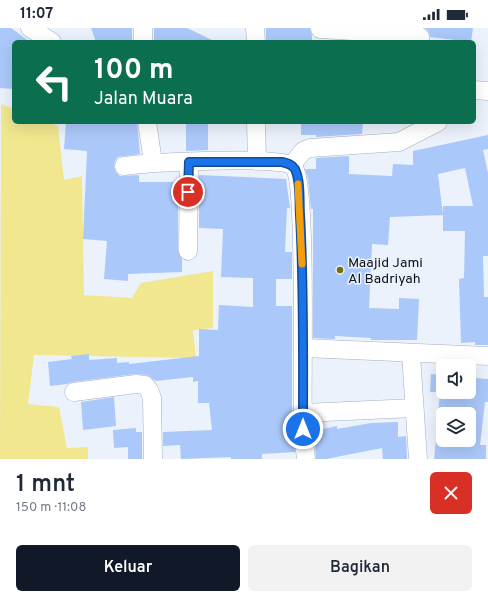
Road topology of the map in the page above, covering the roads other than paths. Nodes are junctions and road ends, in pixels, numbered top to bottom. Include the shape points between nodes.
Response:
1 (30, 28) edge
2 (143, 28) edge
3 (255, 28) edge
4 (320, 33) edge
5 (49, 40) edge
6 (143, 40) edge
7 (256, 40) edge
8 (420, 40) edge
9 (476, 90) edge
10 (488, 91) edge
11 (147, 124) edge
12 (256, 124) edge
13 (434, 124) edge
14 (257, 161) junction
15 (153, 162) junction
16 (189, 162) junction
17 (292, 165) junction
18 (124, 166) dead end
19 (188, 251) dead end
20 (304, 348) junction
21 (411, 354) junction
22 (488, 356) edge
23 (74, 392) dead end
24 (414, 408) junction
25 (303, 413) junction
26 (153, 459) edge
27 (306, 459) edge
28 (418, 459) edge

1 - 5 street
2 - 6 street
3 - 7 street
4 - 8 street via 417,35
9 - 10 street
11 - 15 street
12 - 14 street
13 - 17 street via 399,142 310,148 303,151
14 - 16 street
14 - 17 street
15 - 16 street
15 - 18 street
16 - 19 street
17 - 20 street via 298,184
20 - 21 street
20 - 25 street
21 - 22 street
21 - 24 street
23 - 26 street via 136,384 145,386 152,398
24 - 25 street
24 - 28 street
25 - 27 street

